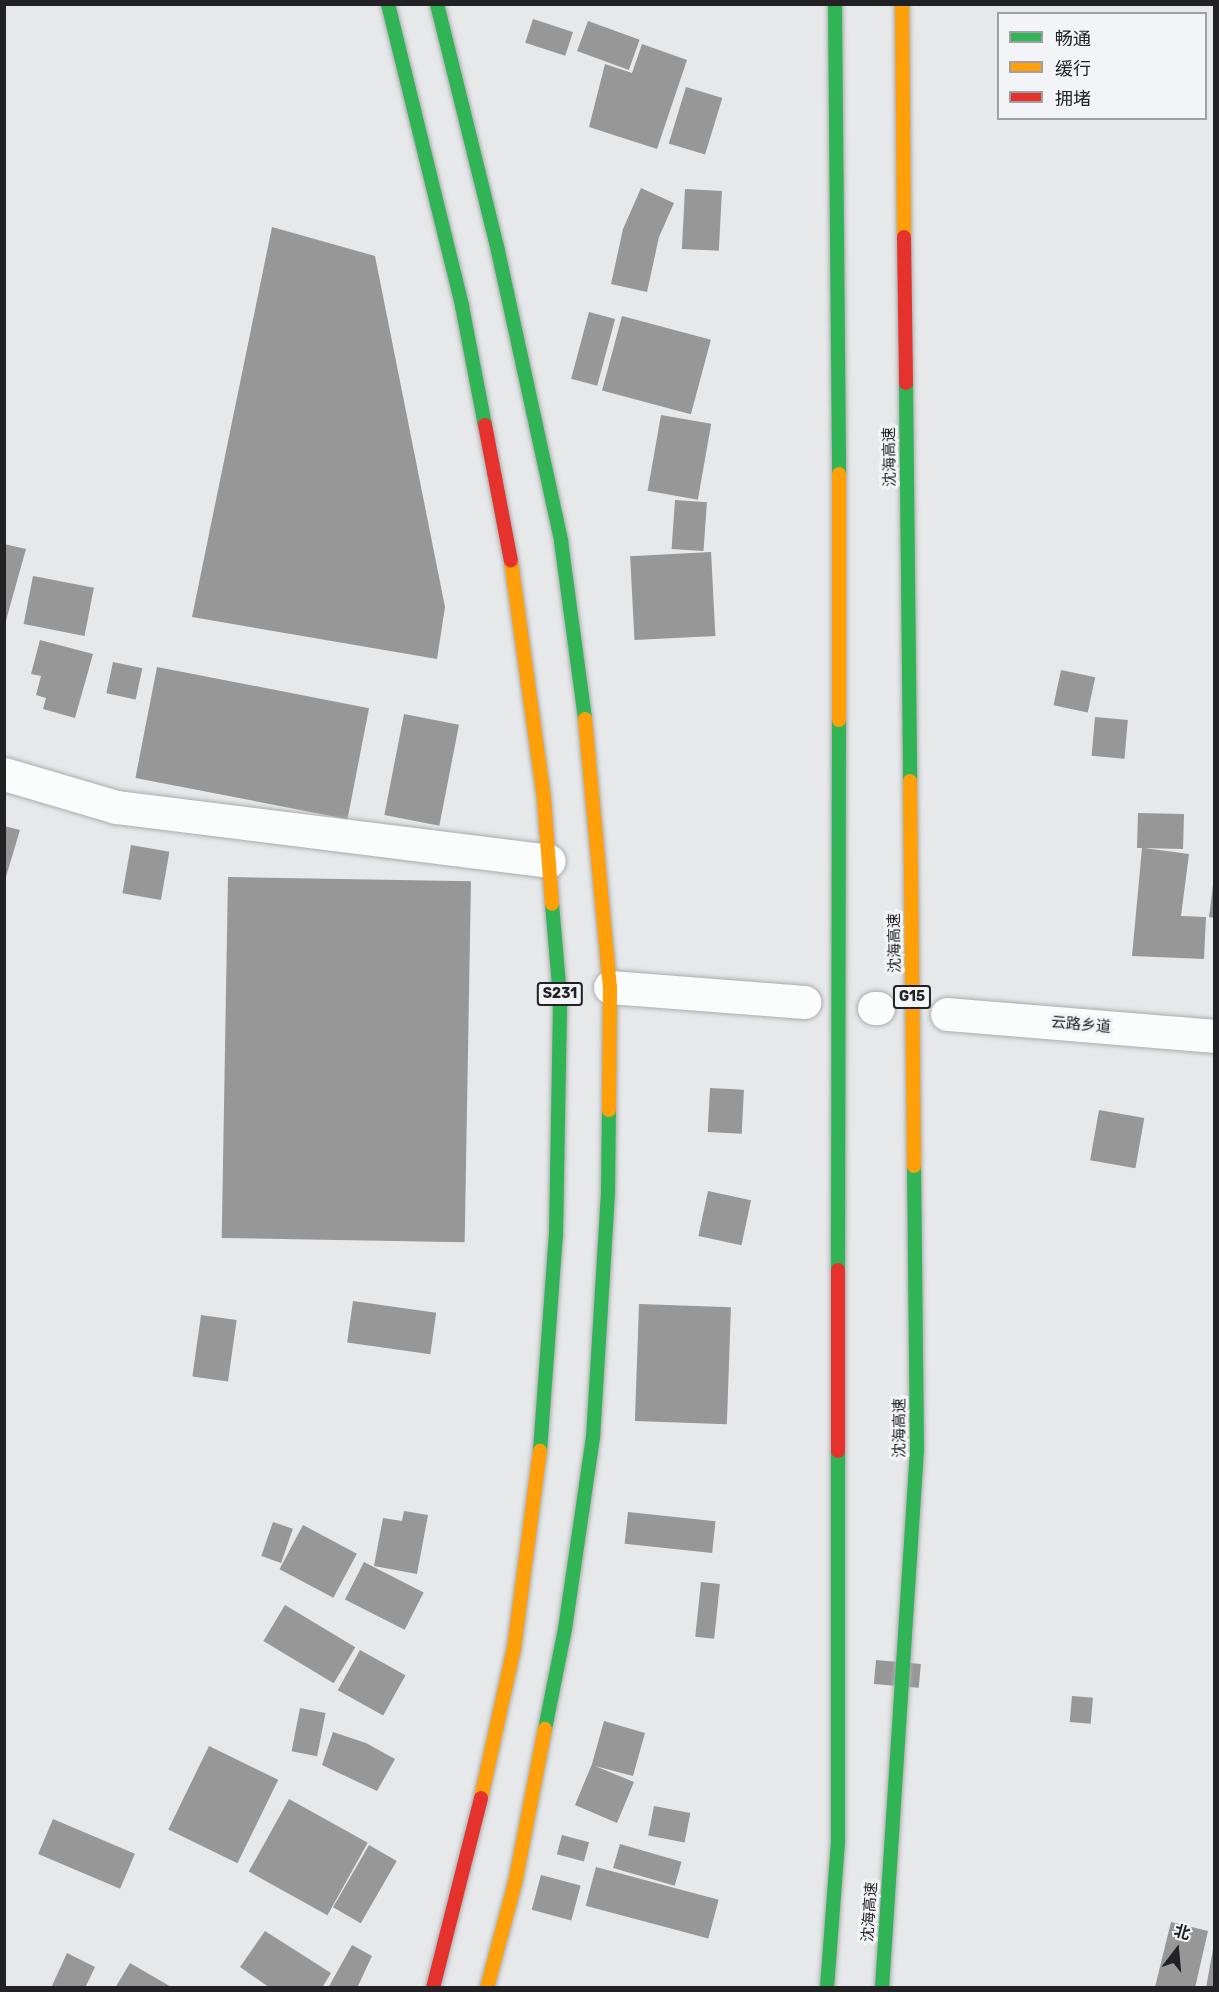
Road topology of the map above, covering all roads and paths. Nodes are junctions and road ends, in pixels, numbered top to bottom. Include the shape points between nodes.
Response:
1 (388, 4) edge
2 (437, 4) edge
3 (835, 4) edge
4 (902, 4) edge
5 (4, 774) edge
6 (549, 861) junction
7 (610, 987) junction
8 (804, 1002) dead end
9 (947, 1014) dead end
10 (1215, 1035) edge
11 (433, 1988) edge
12 (487, 1988) edge
13 (827, 1988) edge
14 (882, 1988) edge

1 - 6 main road, S231 via 462,306 519,602
2 - 7 main road via 498,251 561,542 591,765
3 - 13 main road via 839,228 838,1841
4 - 14 main road, 沈海高速 / G15 via 917,1450
5 - 6 street via 116,807
6 - 11 main road, S231 via 560,1009 556,1235 540,1448 514,1648 480,1804
7 - 8 street
7 - 12 main road via 608,1190 593,1438 565,1629 515,1882
9 - 10 street, 云路乡道

